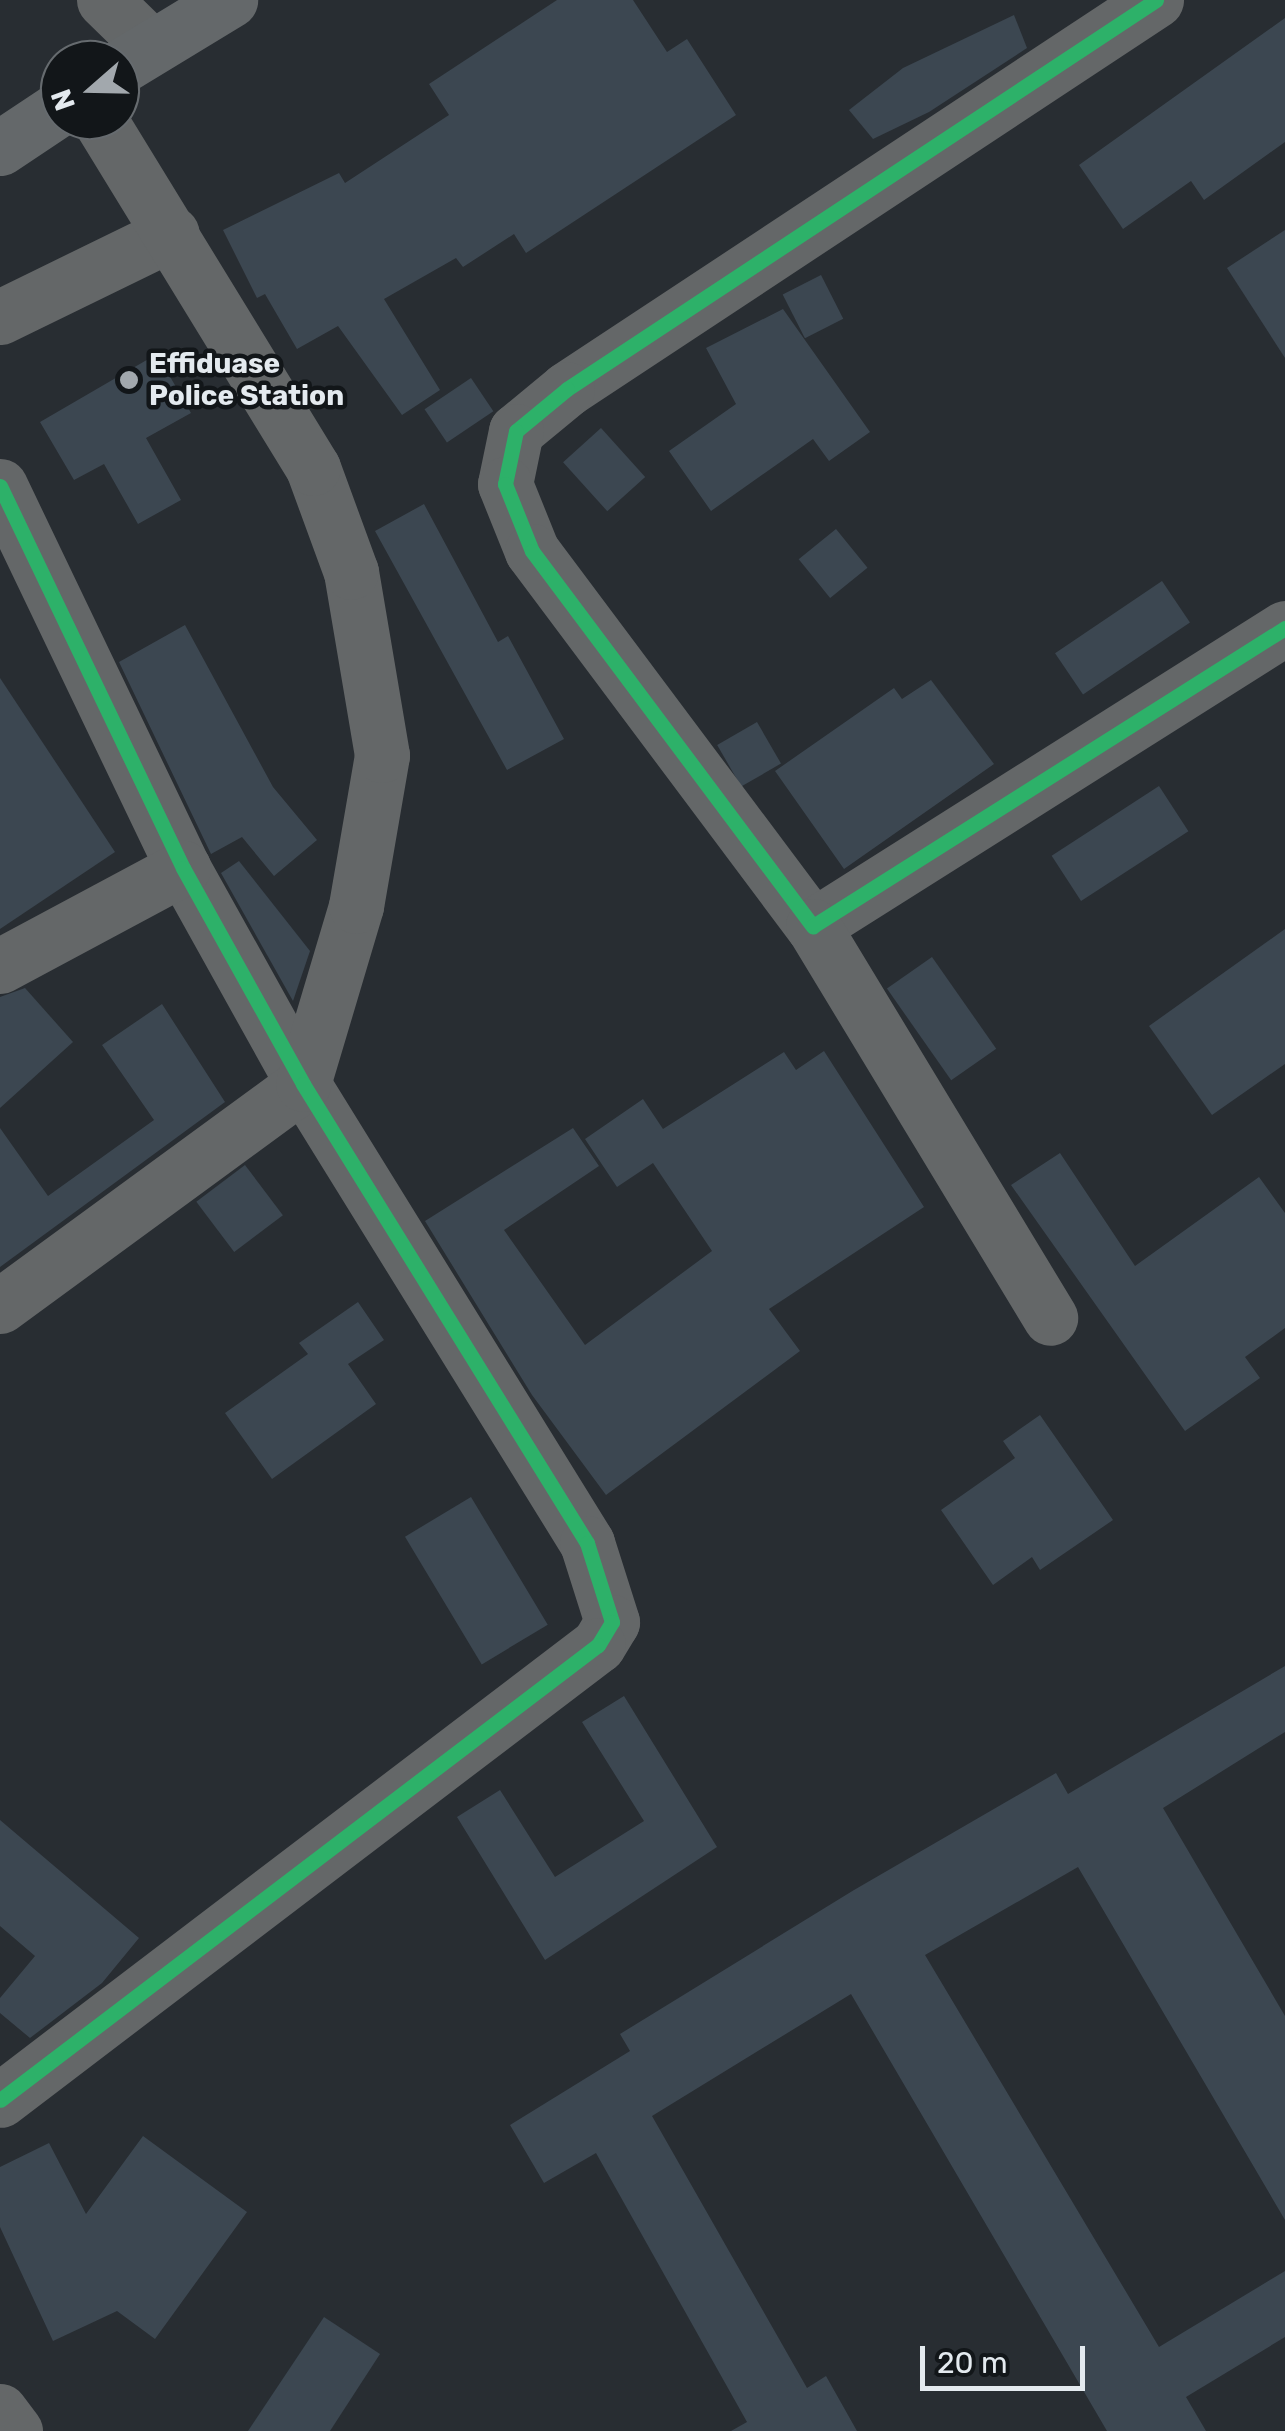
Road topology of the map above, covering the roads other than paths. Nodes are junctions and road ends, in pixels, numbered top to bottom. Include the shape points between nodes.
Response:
1 (104, 0) edge
2 (230, 0) edge
3 (1156, 0) edge
4 (126, 40) edge
5 (140, 55) edge
6 (40, 121) edge
7 (113, 140) edge
8 (0, 148) edge
9 (172, 233) junction
10 (0, 317) edge
11 (0, 486) edge
12 (1285, 628) edge
13 (183, 868) junction
14 (813, 926) junction
15 (0, 966) edge
16 (303, 1084) junction
17 (0, 1306) edge
18 (1050, 1318) dead end
19 (0, 2100) edge
20 (0, 2411) edge
21 (15, 2431) edge

1 - 4 street
2 - 5 main road
3 - 14 street via 773,247 516,431 505,484 532,552
6 - 8 main road
7 - 9 street
9 - 10 street
9 - 16 street via 313,468 352,572 376,681 382,754 356,906
11 - 13 street
12 - 14 street
13 - 15 street
13 - 16 street
14 - 18 street
16 - 17 street
16 - 19 street via 587,1543 612,1622 598,1646
20 - 21 street

